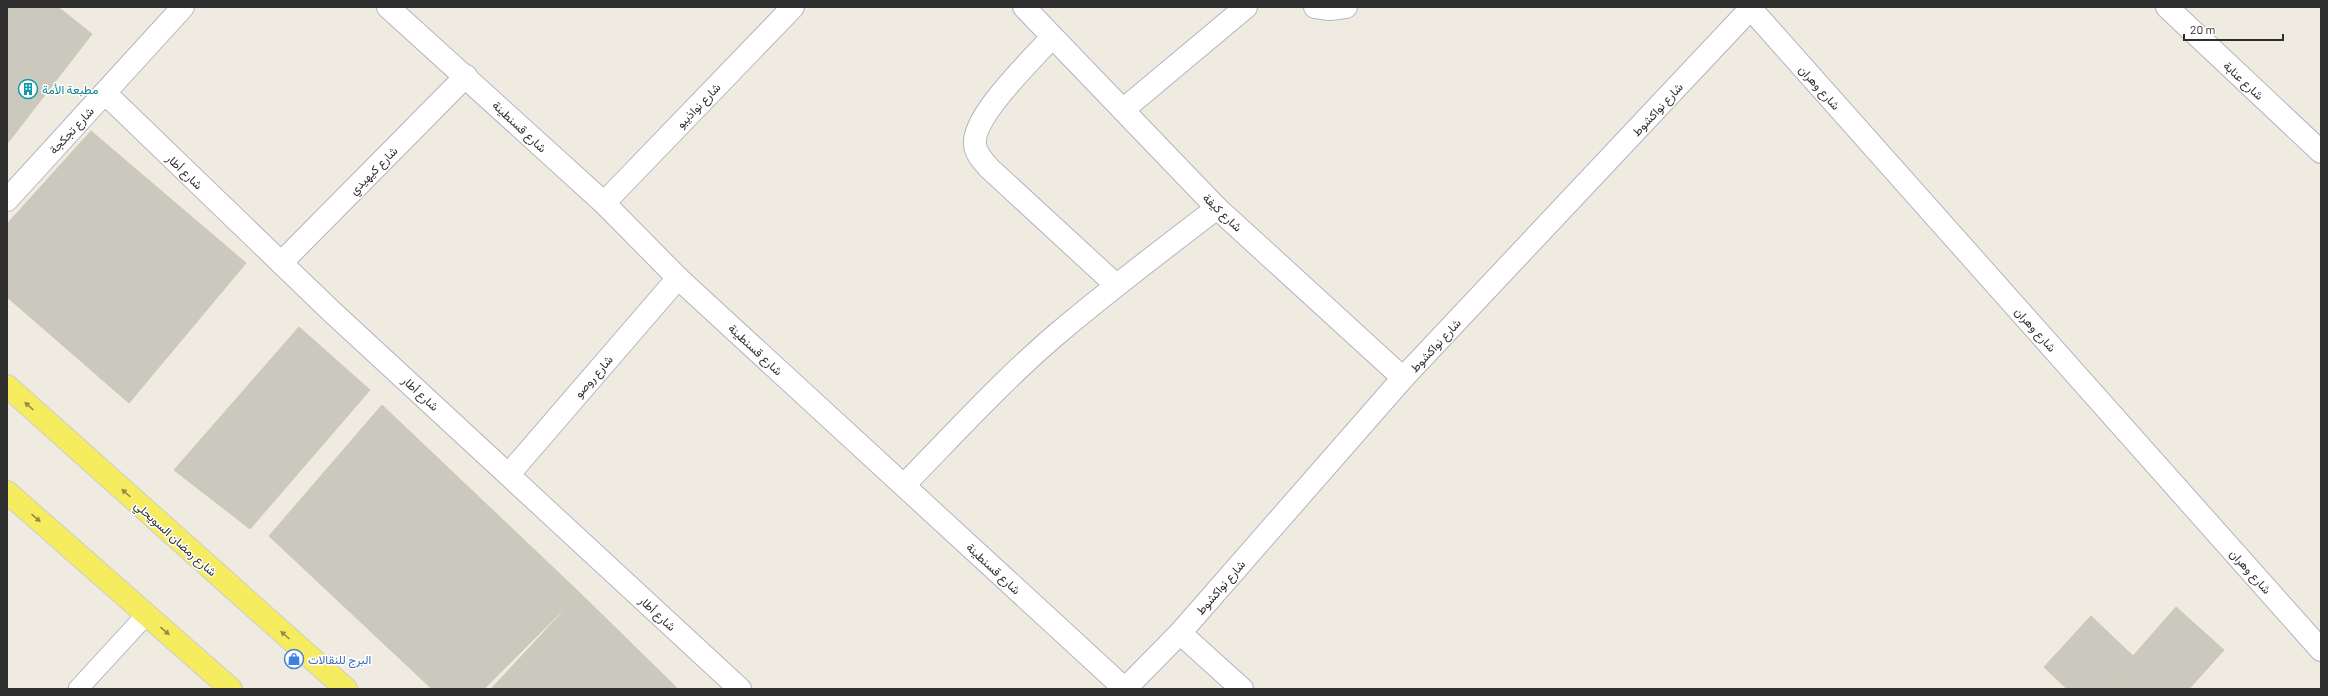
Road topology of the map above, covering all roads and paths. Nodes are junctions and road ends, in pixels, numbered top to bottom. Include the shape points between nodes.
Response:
1 (183, 7) edge
2 (388, 7) edge
3 (792, 7) edge
4 (1024, 7) edge
5 (1246, 7) edge
6 (1315, 7) edge
7 (1346, 7) edge
8 (2167, 7) edge
9 (1751, 8) edge
10 (1052, 37) junction
11 (466, 76) junction
12 (105, 93) junction
13 (1124, 109) junction
14 (2321, 152) edge
15 (7, 200) edge
16 (604, 203) junction
17 (1217, 208) junction
18 (281, 263) junction
19 (678, 278) junction
20 (1116, 286) junction
21 (1403, 378) junction
22 (7, 386) edge
23 (508, 474) junction
24 (904, 485) junction
25 (7, 492) edge
26 (146, 615) junction
27 (1180, 633) junction
28 (2321, 650) edge
29 (78, 689) edge
30 (231, 689) edge
31 (346, 689) edge
32 (740, 689) edge
33 (1125, 689) edge
34 (1242, 689) edge

1 - 12 street, شارع تجكجة
2 - 11 street, شارع قسنطينة
3 - 16 street, شارع نواذيبو
4 - 10 street, شارع كيفة
5 - 13 street
6 - 7 street
8 - 14 street, شارع عنابة
9 - 21 street, شارع نواكشوط
9 - 28 street, شارع وهران
10 - 13 street, شارع كيفة
10 - 20 street via 990,106 979,122 975,133 975,145 978,154 989,168
11 - 16 street, شارع قسنطينة
11 - 18 street, شارع كيهيدي
12 - 15 street, شارع تجكجة
12 - 18 street, شارع أطار
13 - 17 street, شارع كيفة
16 - 19 street, شارع قسنطينة
17 - 20 street
17 - 21 street, شارع كيفة
18 - 23 street, شارع أطار
19 - 23 street, شارع روصو
19 - 24 street, شارع قسنطينة
20 - 24 street via 1018,369
21 - 27 street, شارع نواكشوط
31 -> 22 main road, شارع رمضان السويحلي
23 - 32 street, شارع أطار
24 - 33 street, شارع قسنطينة
25 -> 26 main road
26 - 29 lane
26 -> 30 main road
27 - 33 street, شارع نواكشوط
27 - 34 street

